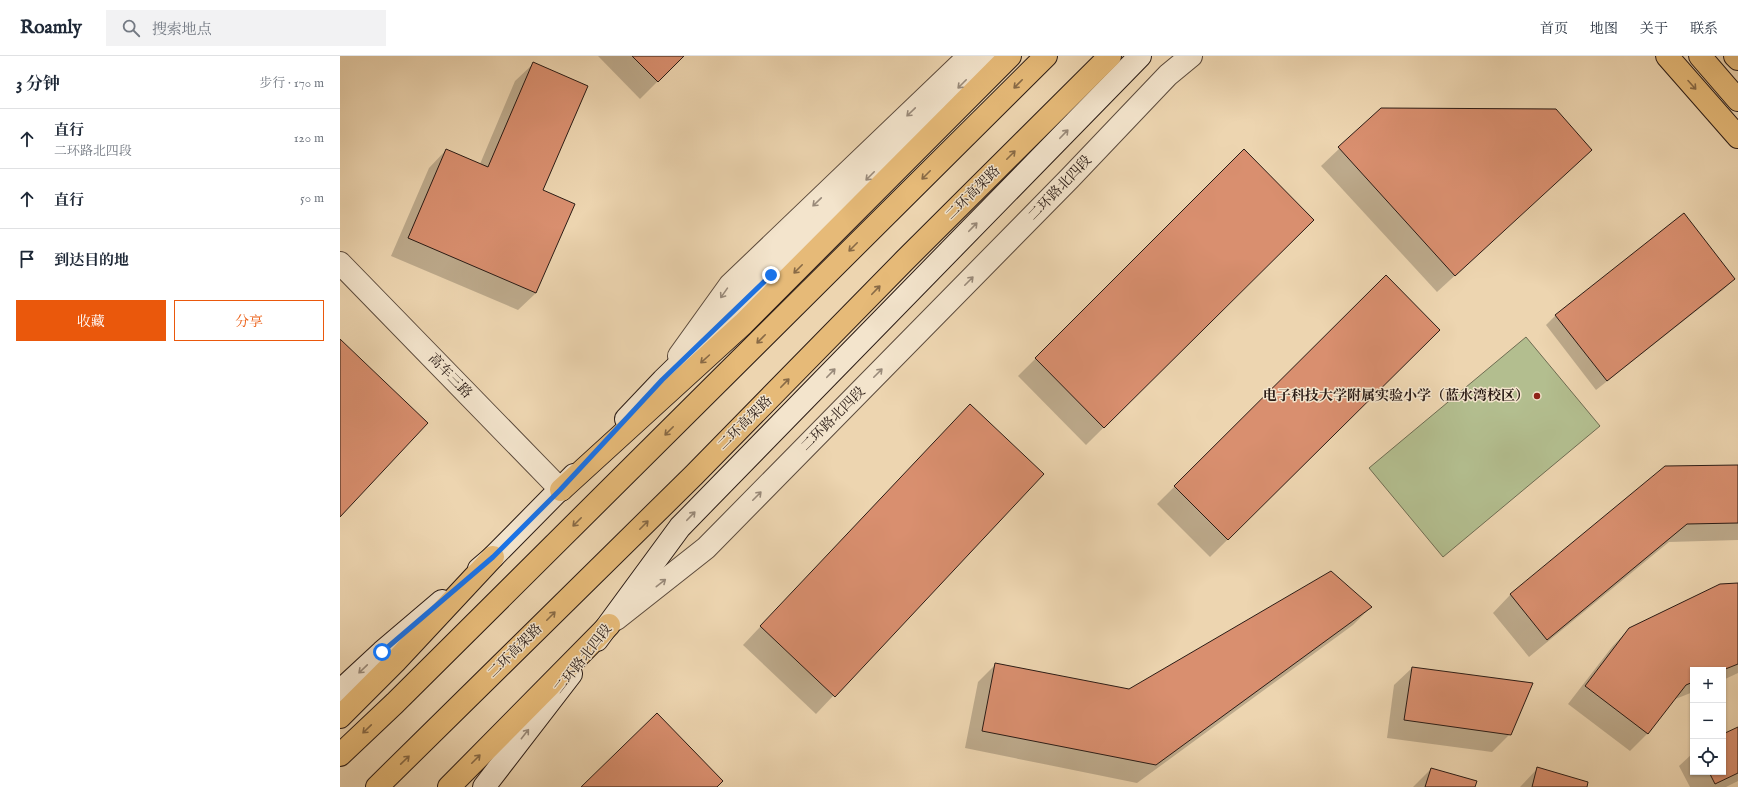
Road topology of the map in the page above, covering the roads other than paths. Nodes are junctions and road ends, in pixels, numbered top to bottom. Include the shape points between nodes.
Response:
1 (969, 56) edge
2 (989, 56) edge
3 (1010, 56) edge
4 (1046, 56) edge
5 (1110, 56) edge
6 (1140, 56) edge
7 (1191, 56) edge
8 (1666, 56) edge
9 (1700, 56) edge
10 (1735, 56) edge
11 (1738, 59) edge
12 (1738, 100) edge
13 (1738, 137) edge
14 (340, 263) edge
15 (662, 380) junction
16 (560, 490) junction
17 (493, 557) junction
18 (609, 625) junction
19 (340, 691) edge
20 (340, 717) edge
21 (340, 755) edge
22 (377, 787) edge
23 (449, 787) edge
24 (484, 787) edge

1 -> 15 main road via 730,285
2 -> 15 main road via 771,275
3 -> 16 main road via 743,324
4 -> 21 main road
22 -> 5 main road, 二环高架路 via 694,475
18 -> 6 main road via 680,527
18 -> 7 main road, 二环路北四段 via 706,548 1168,75
8 -> 13 main road
9 - 12 main road
10 - 11 main road
14 - 16 main road, 高车三路
15 - 16 main road
16 - 17 main road
17 -> 19 main road
17 - 20 main road
23 -> 18 main road
24 -> 18 main road, 二环路北四段

